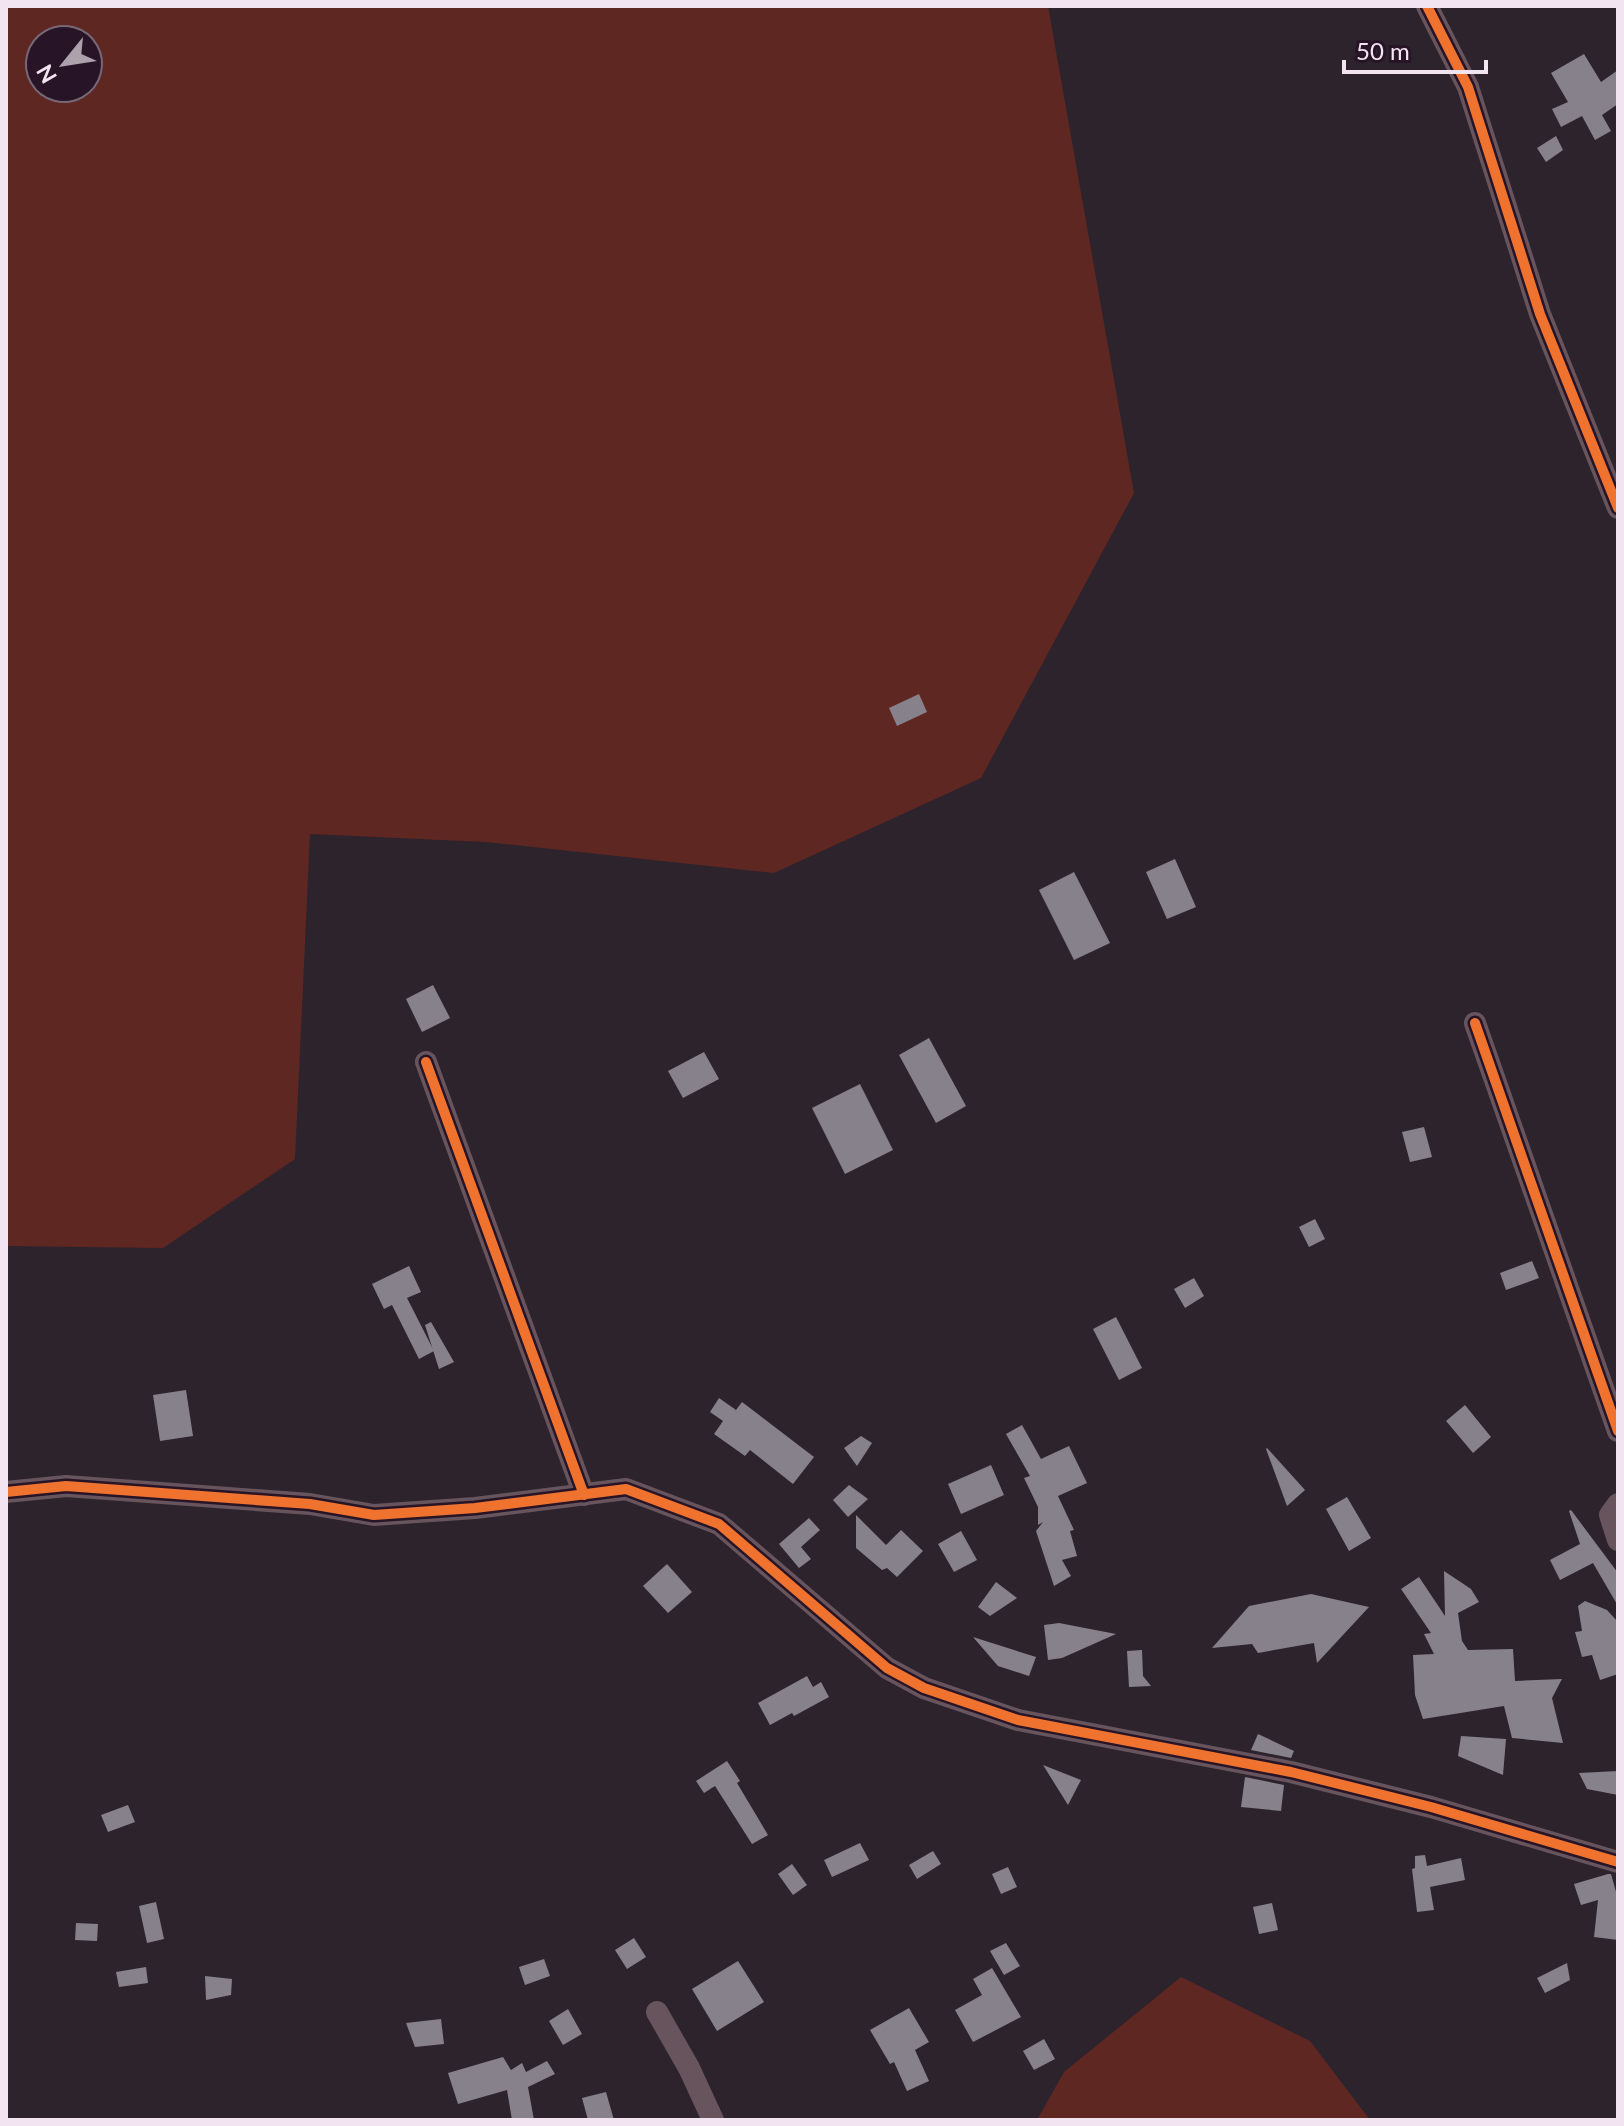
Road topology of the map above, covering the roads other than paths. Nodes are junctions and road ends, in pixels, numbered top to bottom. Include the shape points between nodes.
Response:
1 (1427, 6) edge
2 (1618, 508) edge
3 (1475, 1023) dead end
4 (426, 1062) dead end
5 (1618, 1431) edge
6 (6, 1492) edge
7 (584, 1495) junction
8 (1618, 1504) edge
9 (1618, 1540) edge
10 (1618, 1862) edge
11 (657, 2012) dead end
12 (713, 2120) edge

1 - 2 street via 1468,87 1540,314
3 - 5 street
4 - 7 street
6 - 7 street via 66,1486 310,1504 374,1515
7 - 10 street via 626,1489 719,1524 887,1668 924,1688 1018,1720 1291,1772
8 - 9 street via 1610,1515
11 - 12 street

